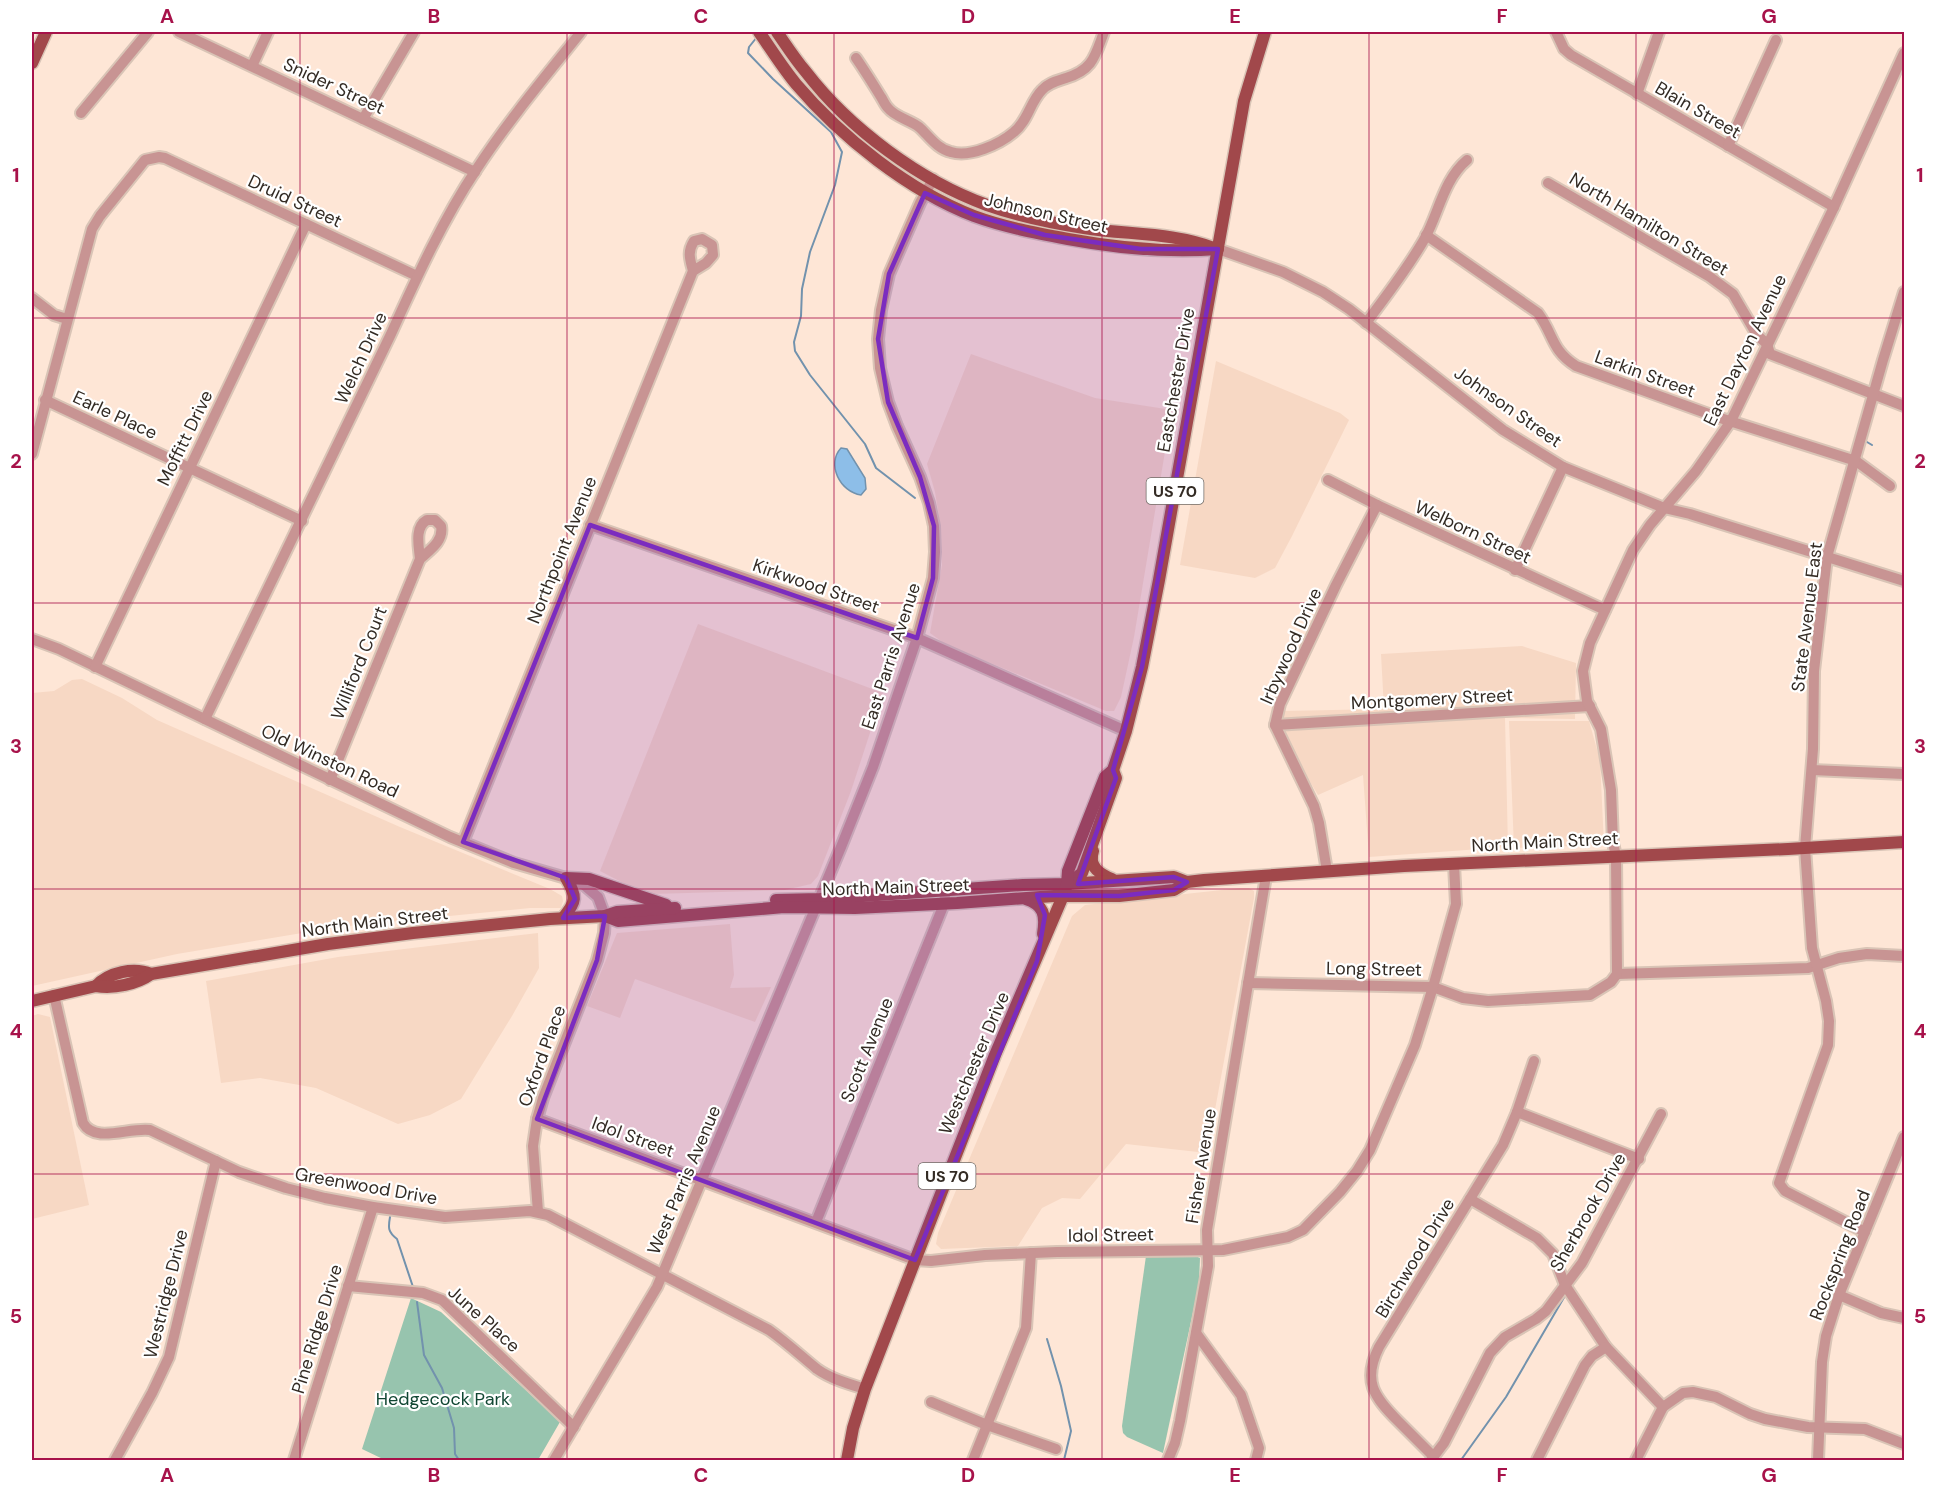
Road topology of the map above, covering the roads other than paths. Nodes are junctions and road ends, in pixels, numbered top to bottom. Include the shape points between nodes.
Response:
1 (46, 32) edge
2 (148, 32) edge
3 (178, 32) edge
4 (268, 32) edge
5 (414, 32) edge
6 (581, 32) edge
7 (759, 32) edge
8 (777, 32) edge
9 (1102, 32) edge
10 (1265, 32) edge
11 (1556, 32) edge
12 (1659, 32) edge
13 (1776, 40) dead end
14 (1905, 53) edge
15 (856, 58) dead end
16 (32, 63) edge
17 (252, 66) junction
18 (1637, 94) junction
19 (81, 113) dead end
20 (363, 118) junction
21 (1728, 146) junction
22 (1467, 160) dead end
23 (475, 172) junction
24 (933, 179) junction
25 (1548, 183) dead end
26 (925, 193) junction
27 (1834, 207) junction
28 (306, 224) junction
29 (1426, 235) junction
30 (1218, 249) junction
31 (693, 271) dead end
32 (417, 276) junction
33 (1905, 292) edge
34 (32, 298) edge
35 (1902, 312) edge
36 (67, 319) junction
37 (1366, 323) junction
38 (1767, 344) junction
39 (1874, 394) junction
40 (45, 400) junction
41 (1905, 406) edge
42 (1731, 421) junction
43 (32, 454) edge
44 (1856, 461) junction
45 (1563, 467) junction
46 (189, 469) junction
47 (1328, 480) dead end
48 (1890, 486) dead end
49 (1377, 505) junction
50 (1664, 508) junction
51 (302, 521) junction
52 (590, 525) junction
53 (1827, 557) junction
54 (420, 560) dead end
55 (1515, 570) junction
56 (1905, 581) edge
57 (1605, 610) junction
58 (917, 638) junction
59 (32, 639) edge
60 (95, 667) junction
61 (1590, 706) junction
62 (205, 720) junction
63 (1275, 724) junction
64 (1126, 731) junction
65 (1113, 770) junction
66 (1812, 770) junction
67 (1905, 774) edge
68 (330, 780) junction
69 (1097, 834) junction
70 (463, 842) junction
71 (1905, 842) edge
72 (1805, 848) junction
73 (1616, 856) junction
74 (1454, 864) junction
75 (1327, 872) junction
76 (1266, 876) junction
77 (566, 878) junction
78 (1116, 881) junction
79 (1187, 882) junction
80 (946, 890) junction
81 (1065, 890) junction
82 (1021, 898) junction
83 (818, 904) junction
84 (944, 904) junction
85 (676, 908) junction
86 (605, 916) junction
87 (562, 918) junction
88 (1905, 956) edge
89 (1037, 961) junction
90 (1816, 964) junction
91 (146, 972) junction
92 (1617, 974) junction
93 (1248, 983) junction
94 (102, 984) junction
95 (1433, 987) junction
96 (54, 995) junction
97 (32, 1001) edge
98 (1534, 1061) dead end
99 (1517, 1112) junction
100 (1661, 1114) dead end
101 (537, 1119) junction
102 (1905, 1137) edge
103 (1638, 1159) junction
104 (216, 1161) junction
105 (702, 1179) junction
106 (1470, 1199) junction
107 (373, 1207) junction
108 (538, 1212) junction
109 (816, 1222) junction
110 (1865, 1232) junction
111 (1209, 1250) junction
112 (1031, 1253) junction
113 (915, 1260) junction
114 (663, 1274) junction
115 (1565, 1285) junction
116 (348, 1286) junction
117 (1839, 1295) junction
118 (1905, 1318) edge
119 (1196, 1333) junction
120 (1606, 1347) junction
121 (865, 1389) junction
122 (931, 1402) dead end
123 (1663, 1407) junction
124 (987, 1425) junction
125 (574, 1427) junction
126 (1819, 1428) junction
127 (1905, 1444) edge
128 (1056, 1449) dead end
129 (1260, 1459) edge
130 (1433, 1459) edge
131 (115, 1461) edge
132 (294, 1461) edge
133 (554, 1461) edge
134 (847, 1461) edge
135 (973, 1461) edge
136 (1168, 1461) edge
137 (1537, 1461) edge
138 (1636, 1461) edge
139 (1818, 1461) edge

1 - 16 main road
2 - 19 street
3 - 17 street, Snider Street
4 - 17 street
5 - 20 street
6 - 23 street, Welch Drive
7 - 26 main road, Johnson Street via 817,107 866,151
8 - 24 main road, Johnson Street via 829,99 881,145
9 - 15 street via 1087,68 1046,87 1014,132 983,149 966,153 943,149 915,124 887,108
10 - 30 main road, Eastchester Drive / US 70 via 1244,100
11 - 18 street, Blain Street via 1571,55
12 - 18 street
13 - 21 street
14 - 27 street, East Dayton Avenue
17 - 20 street, Snider Street
18 - 21 street, Blain Street
20 - 23 street, Snider Street
21 - 27 street, Blain Street
22 - 29 street via 1453,174
23 - 32 street, Welch Drive
24 - 26 street, East Parris Avenue
24 - 30 main road, Johnson Street via 987,205 1020,215 1092,229 1181,237
25 - 38 street, North Hamilton Street via 1710,277 1733,294
26 - 30 main road, Johnson Street via 974,215 1045,235 1141,249
26 - 58 street, East Parris Avenue via 889,274 879,339 880,368 888,402 920,477 933,526 933,578
27 - 38 street, East Dayton Avenue
28 - 32 street, Druid Street
28 - 36 street, Druid Street via 159,157 145,160 92,229
28 - 46 street, Moffitt Drive
29 - 37 street
29 - 42 street, Larkin Street via 1538,313 1563,358 1576,366
30 - 37 street, Johnson Street via 1300,280
30 - 64 main road, Eastchester Drive / US 70 via 1159,580
31 - 52 street, Northpoint Avenue
32 - 51 street, Welch Drive
33 - 35 street, State Avenue East
34 - 36 street via 54,315
35 - 39 street, State Avenue East
36 - 40 street
37 - 45 street, Johnson Street via 1503,430
38 - 39 street, North Hamilton Street via 1770,354
38 - 42 street, East Dayton Avenue
39 - 41 street, North Hamilton Street
39 - 44 street, State Avenue East
40 - 43 street
40 - 46 street, Earle Place
42 - 44 street, Larkin Street
42 - 50 street, East Dayton Avenue
44 - 48 street, Larkin Street
44 - 53 street, State Avenue East
45 - 50 street, Johnson Street
45 - 55 street
46 - 51 street, Earle Place
46 - 60 street, Moffitt Drive
47 - 49 street, Welborn Street
49 - 55 street, Welborn Street
49 - 63 street, Irbywood Drive via 1280,704
50 - 53 street, Johnson Street
50 - 57 street, East Dayton Avenue via 1633,550
51 - 62 street, Welch Drive
52 - 58 street, Kirkwood Street
52 - 70 street, Northpoint Avenue
53 - 56 street, Johnson Street
53 - 66 street, State Avenue East via 1814,671
54 - 68 street, Williford Court
55 - 57 street, Welborn Street
57 - 61 street, East Dayton Avenue via 1583,671
58 - 64 street, Kirkwood Street
58 - 83 street, East Parris Avenue via 873,767
59 - 60 street, Old Winston Road
60 - 62 street, Old Winston Road
61 - 63 street, Montgomery Street
61 - 73 street, East Dayton Avenue via 1601,729
62 - 68 street, Old Winston Road
63 - 75 street, Irbywood Drive via 1314,806
64 - 65 main road, Eastchester Drive / US 70
65 - 69 main road, Eastchester Drive / US 70 via 1116,778
65 - 81 main road, Eastchester Drive / US 70 via 1105,777 1068,871
66 - 67 street
66 - 72 street, State Avenue East
68 - 70 street, Old Winston Road
69 - 78 main road via 1092,863 1100,874
69 - 81 main road, Eastchester Drive / US 70 via 1082,873
70 - 77 street, Old Winston Road
71 - 72 main road, North Main Street
72 - 73 main road, North Main Street
72 - 90 street, State Avenue East
73 - 74 main road, North Main Street
73 - 92 street, East Dayton Avenue
74 - 75 main road, North Main Street
74 - 95 street, Idol Street via 1456,904
75 - 76 main road, North Main Street
76 - 79 main road, North Main Street
76 - 93 street, Fisher Avenue
77 - 85 main road via 589,879
77 - 86 street, Old Winston Road via 591,890
77 - 87 main road via 575,899
78 - 79 main road, North Main Street via 1174,877
78 - 81 main road, North Main Street
79 - 81 main road, North Main Street via 1174,890 1100,897
80 - 81 main road, North Main Street via 1023,885
80 - 83 main road, North Main Street
80 - 84 street, Scott Avenue
81 - 82 main road, North Main Street
81 - 89 main road, Westchester Drive / US 70
82 - 84 main road, North Main Street
82 - 89 main road via 1039,904 1045,915
83 - 84 main road, North Main Street
83 - 85 main road, North Main Street via 785,899
83 - 86 main road, North Main Street via 618,921
83 - 105 street, West Parris Avenue
84 - 109 street, Scott Avenue
85 - 86 main road, North Main Street
86 - 87 main road, North Main Street
86 - 101 street, Oxford Place via 597,960
87 - 91 main road, North Main Street via 328,944
88 - 90 street via 1867,954
89 - 113 main road, Westchester Drive / US 70 via 1002,1038
90 - 92 street via 1808,968
90 - 110 street, State Avenue East via 1826,1001 1828,1045 1779,1183 1785,1191
91 - 94 main road, North Main Street
91 - 94 main road, North Main Street via 142,981
92 - 95 street, Long Street via 1594,993 1569,996 1488,1001 1463,998
93 - 95 street, Long Street
93 - 111 street, Fisher Avenue via 1207,1230
94 - 96 main road, North Main Street
95 - 111 street, Idol Street via 1415,1045 1370,1150 1340,1192 1303,1230 1288,1237
96 - 97 main road, North Main Street
96 - 104 street, Greenwood Drive via 83,1123 89,1131 99,1134 150,1130
98 - 99 street, Birchwood Drive
99 - 103 street
99 - 106 street, Birchwood Drive via 1503,1145
100 - 103 street, Sherbrook Drive
101 - 105 street, Idol Street
101 - 108 street, Oxford Place via 533,1146
102 - 110 street, Rockspring Road
103 - 115 street, Sherbrook Drive via 1582,1263
104 - 107 street, Greenwood Drive via 286,1188
104 - 131 street, Westridge Drive via 169,1357
105 - 109 street, Idol Street
105 - 114 street, West Parris Avenue
106 - 115 street via 1536,1238 1553,1254
106 - 130 street, Birchwood Drive via 1379,1347 1370,1375 1379,1402
107 - 108 street, Greenwood Drive via 445,1217
107 - 116 street, Pine Ridge Drive
108 - 114 street, Greenwood Drive
109 - 113 street, Idol Street
110 - 117 street, Rockspring Road
111 - 112 street, Idol Street
111 - 119 street, Fisher Avenue
112 - 113 street, Idol Street
112 - 124 street via 1026,1328
113 - 121 main road, Westchester Drive / US 70
114 - 121 street, Greenwood Drive via 770,1330 824,1373
114 - 125 street, West Parris Avenue
115 - 120 street
115 - 130 street, Sherbrook Drive via 1546,1311 1505,1337 1490,1353
116 - 125 street, June Place via 423,1293 442,1300
116 - 132 street, Pine Ridge Drive
117 - 118 street via 1881,1313
117 - 126 street, Rockspring Road via 1822,1362
119 - 129 street via 1241,1395
119 - 136 street, Fisher Avenue
120 - 123 street
120 - 137 street via 1585,1365
121 - 134 main road, Westchester Drive / US 70
122 - 124 street
123 - 126 street via 1683,1393 1699,1392 1765,1419
123 - 138 street
124 - 128 street
124 - 135 street
125 - 133 street, West Parris Avenue
126 - 127 street via 1865,1429
126 - 139 street, Rockspring Road

